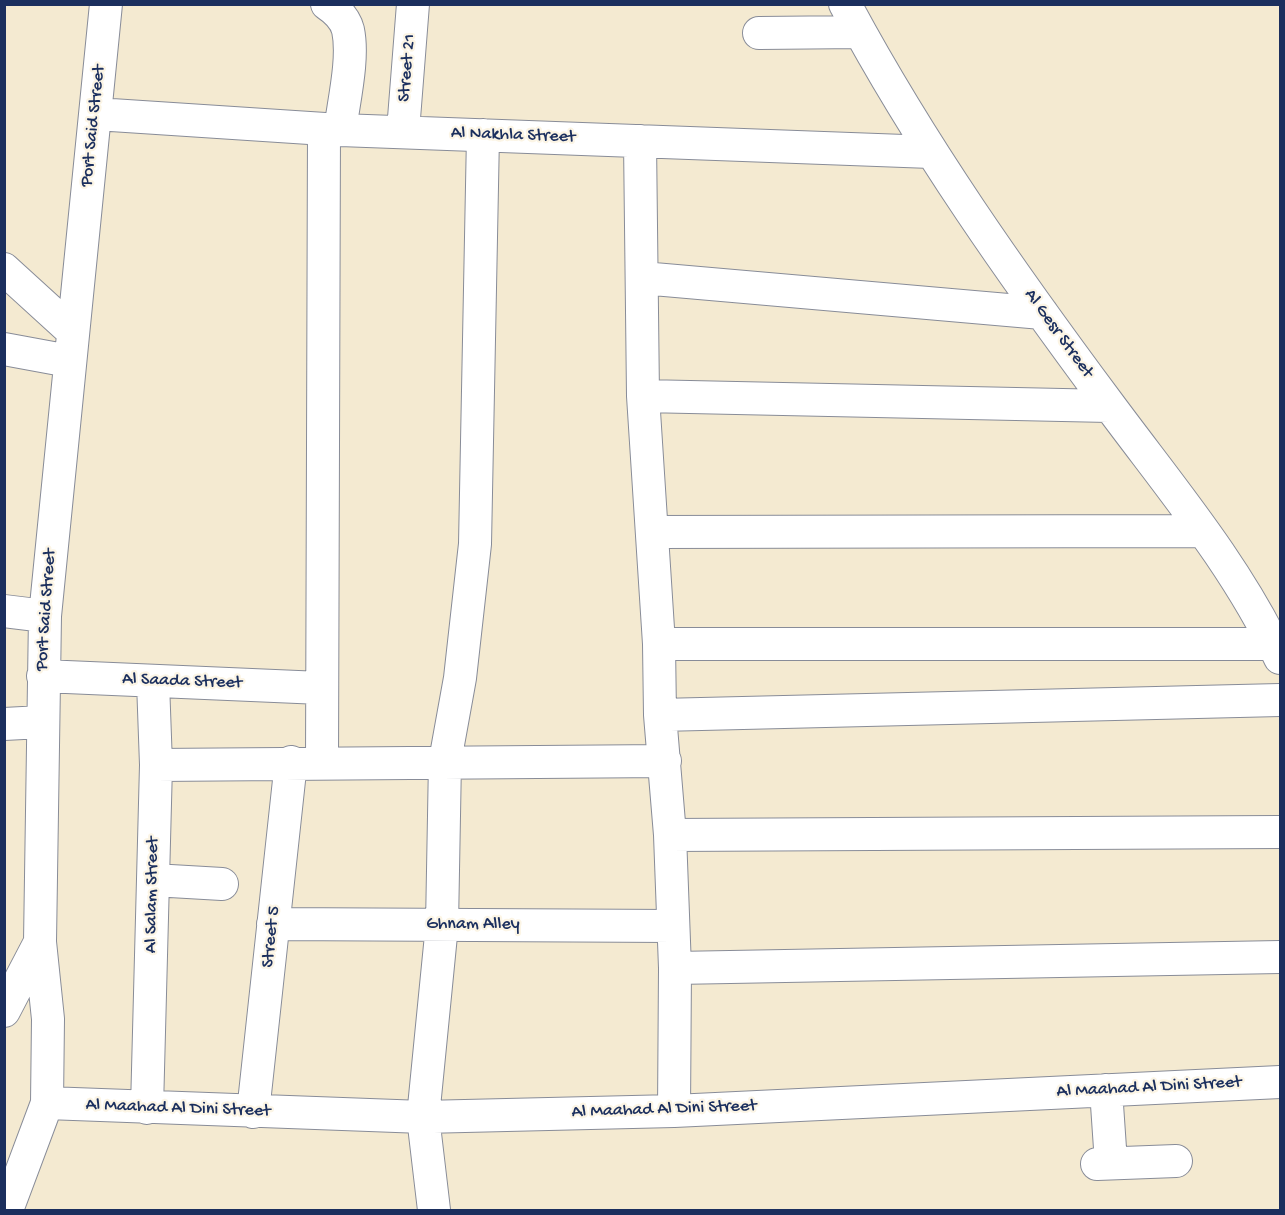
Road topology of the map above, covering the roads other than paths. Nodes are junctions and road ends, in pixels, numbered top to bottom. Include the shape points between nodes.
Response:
1 (105, 4) edge
2 (327, 4) edge
3 (414, 4) edge
4 (845, 4) edge
5 (860, 32) junction
6 (759, 33) dead end
7 (96, 114) junction
8 (332, 129) junction
9 (403, 131) junction
10 (483, 135) junction
11 (640, 141) junction
12 (931, 152) junction
13 (4, 269) edge
14 (642, 278) junction
15 (1041, 313) junction
16 (71, 346) junction
17 (4, 349) edge
18 (643, 396) junction
19 (1109, 406) junction
20 (1203, 531) junction
21 (652, 532) junction
22 (4, 610) edge
23 (45, 616) junction
24 (659, 644) junction
25 (1277, 651) edge
26 (43, 676) junction
27 (153, 682) junction
28 (321, 688) junction
29 (1281, 700) edge
30 (660, 715) junction
31 (42, 722) junction
32 (4, 724) edge
33 (322, 761) junction
34 (445, 761) junction
35 (665, 761) junction
36 (291, 762) junction
37 (156, 765) junction
38 (1281, 832) edge
39 (670, 835) junction
40 (153, 880) junction
41 (222, 884) dead end
42 (273, 924) junction
43 (442, 925) junction
44 (674, 926) junction
45 (40, 942) junction
46 (1281, 957) edge
47 (675, 968) junction
48 (4, 1011) edge
49 (1281, 1082) edge
50 (1106, 1090) junction
51 (47, 1103) junction
52 (147, 1108) junction
53 (674, 1111) junction
54 (254, 1112) junction
55 (423, 1117) junction
56 (1176, 1161) dead end
57 (7, 1210) edge
58 (434, 1210) edge

1 - 7 street, Port Said Street
2 - 8 street via 340,14 348,29 348,68
3 - 9 street, Street 21
4 - 5 street, Al Gesr Street
5 - 6 street
5 - 12 street, Al Gesr Street
7 - 8 street, Al Nakhla Street
7 - 16 street, Port Said Street
8 - 9 street, Al Nakhla Street
8 - 28 street
9 - 10 street, Al Nakhla Street
10 - 11 street, Al Nakhla Street
10 - 34 street via 475,544 460,678
11 - 12 street, Al Nakhla Street
11 - 14 street
12 - 15 street, Al Gesr Street
13 - 16 street
14 - 15 street
14 - 18 street
15 - 19 street, Al Gesr Street
16 - 17 street
16 - 23 street, Port Said Street
18 - 19 street
18 - 21 street
19 - 20 street, Al Gesr Street
20 - 21 street
20 - 25 street, Al Gesr Street
21 - 24 street
22 - 23 street
23 - 26 street, Port Said Street
24 - 25 street
24 - 30 street
26 - 27 street, Al Saada Street
26 - 31 street, Port Said Street
27 - 28 street, Al Saada Street
27 - 37 street, Al Salam Street
28 - 33 street
29 - 30 street
30 - 35 street
31 - 32 street
31 - 45 street, Port Said Street
33 - 34 street
33 - 36 street
34 - 35 street
34 - 43 street
35 - 39 street
36 - 37 street
36 - 42 street, Street 5
37 - 40 street, Al Salam Street
38 - 39 street
39 - 44 street
40 - 41 street
40 - 52 street, Al Salam Street
42 - 43 street, Ghnam Alley
42 - 54 street, Street 5
43 - 44 street, Ghnam Alley
43 - 55 street
44 - 47 street
45 - 48 street
45 - 51 street, Port Said Street via 48,1019
46 - 47 street
47 - 53 street
49 - 50 street, Al Maahad Al Dini Street
50 - 53 street, Al Maahad Al Dini Street
50 - 56 street via 1104,1163
51 - 52 street, Al Maahad Al Dini Street
51 - 57 street, Port Said Street
52 - 54 street, Al Maahad Al Dini Street
53 - 55 street, Al Maahad Al Dini Street
54 - 55 street, Al Maahad Al Dini Street
55 - 58 street

